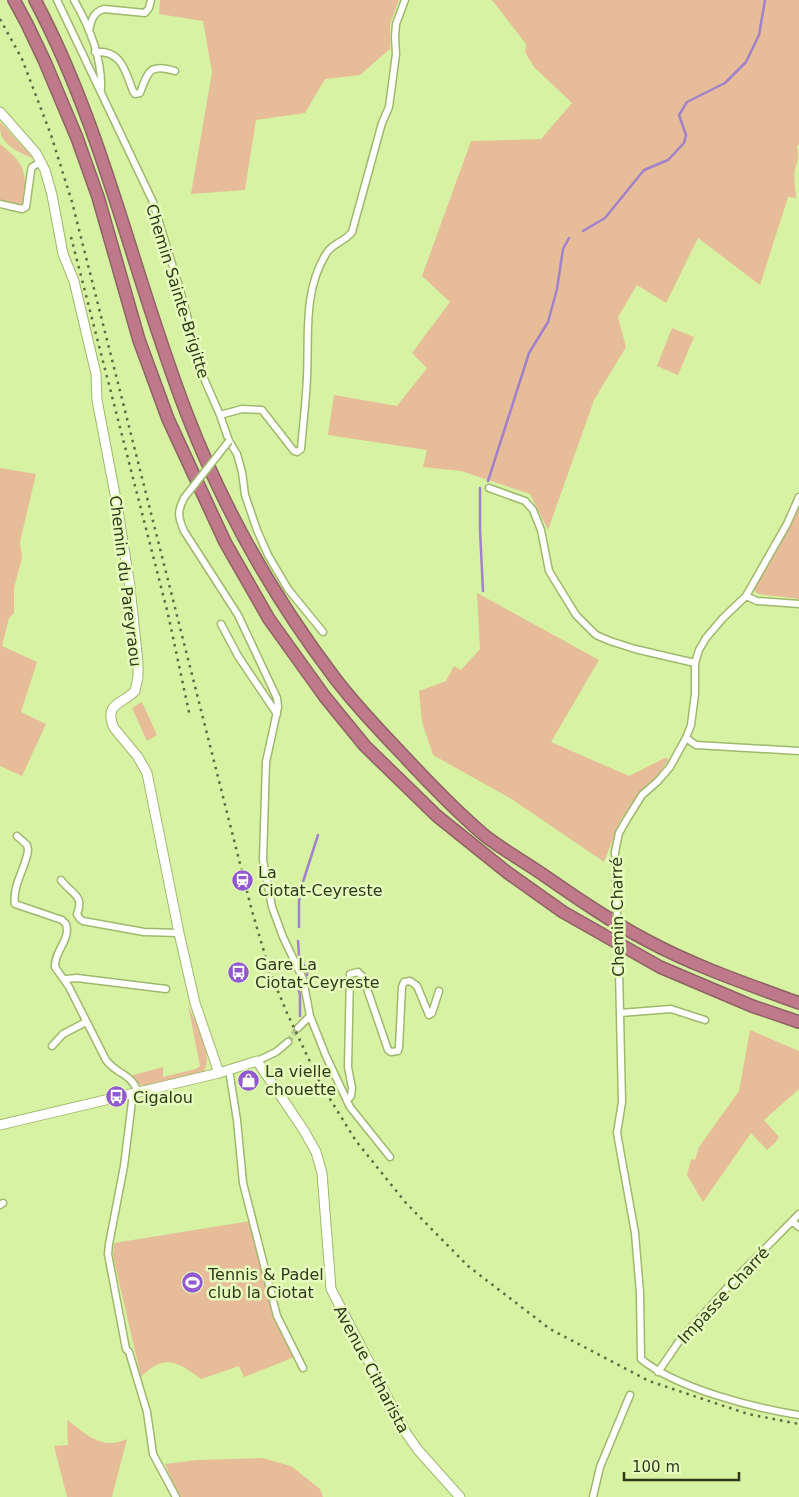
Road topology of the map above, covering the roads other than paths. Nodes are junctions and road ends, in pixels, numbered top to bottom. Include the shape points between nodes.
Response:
1 (14, 0) edge
2 (35, 0) edge
3 (57, 0) edge
4 (74, 0) edge
5 (151, 0) edge
6 (405, 0) edge
7 (89, 32) junction
8 (95, 52) junction
9 (175, 71) dead end
10 (101, 91) junction
11 (0, 112) edge
12 (41, 162) junction
13 (0, 204) edge
14 (220, 415) junction
15 (229, 441) junction
16 (489, 488) dead end
17 (799, 497) edge
18 (746, 596) junction
19 (799, 604) edge
20 (221, 624) dead end
21 (323, 632) dead end
22 (695, 663) junction
23 (277, 714) junction
24 (686, 738) junction
25 (799, 751) edge
26 (17, 836) dead end
27 (61, 880) dead end
28 (179, 933) junction
29 (65, 979) junction
30 (166, 989) dead end
31 (439, 990) dead end
32 (799, 1003) edge
33 (620, 1013) junction
34 (310, 1016) junction
35 (706, 1020) dead end
36 (86, 1022) junction
37 (799, 1022) edge
38 (298, 1028) tunnel mouth
39 (288, 1042) tunnel mouth
40 (52, 1046) dead end
41 (257, 1061) junction
42 (224, 1071) junction
43 (136, 1093) junction
44 (347, 1101) junction
45 (0, 1124) edge
46 (390, 1157) dead end
47 (799, 1214) edge
48 (792, 1221) junction
49 (799, 1228) edge
50 (303, 1368) dead end
51 (658, 1372) junction
52 (630, 1396) dead end
53 (799, 1415) edge
54 (176, 1497) edge
55 (460, 1497) edge
56 (593, 1497) edge

1 - 37 highway via 45,62 98,197 140,340 176,436 225,542 269,619 325,697 365,746 437,816 508,873 564,912 660,967
2 - 32 highway via 83,104 161,343 210,470 282,604 335,679 434,788 486,836 607,919 647,941
3 - 10 street, Chemin Sainte-Brigitte
4 - 7 street
5 - 7 street via 144,13 100,10 91,20
6 - 14 street via 396,24 396,54 389,107 352,232 326,252 314,282 308,321 301,449 294,451 262,410 242,409
7 - 8 street
8 - 9 street via 105,52 118,59 135,94 140,93 143,80 152,70
8 - 10 street
10 - 14 street, Chemin Sainte-Brigitte via 153,202 202,374
11 - 12 street, Chemin du Pareyraou
12 - 13 street via 31,171 26,207
12 - 28 street, Chemin du Pareyraou via 52,195 62,254 74,281 96,374 97,400 118,510 133,618 138,677 135,691 114,706 112,723 147,773
14 - 15 street, Chemin Sainte-Brigitte
15 - 21 street, Chemin Sainte-Brigitte via 238,454 244,495 268,555 288,589
15 - 23 street, bridge via 184,498 179,520 238,615 277,698
16 - 22 street via 526,501 533,510 550,571 576,615 596,635 635,649
17 - 18 street, Chemin Charré
18 - 19 street via 757,601
18 - 22 street, Chemin Charré via 706,638
20 - 23 street
22 - 24 street, Chemin Charré via 693,709
23 - 34 street via 266,762 263,860 272,907 303,979
24 - 25 street via 696,744
24 - 33 street, Chemin Charré, bridge via 670,767 642,795 619,833 615,852
26 - 29 street via 28,850 15,901 17,905 66,924 67,936 55,964
27 - 28 street via 80,900 77,914 84,921 144,932
28 - 42 street, Chemin du Pareyraou via 195,1003
29 - 30 street
29 - 36 street
31 - 44 street via 429,1015 417,986 410,981 404,982 399,1047 398,1051 390,1052 363,977 358,972 350,974 348,1067 352,1088
33 - 35 street via 671,1009
33 - 51 street, Chemin Charré via 622,1102 617,1133 635,1232 641,1359
34 - 38 street
34 - 44 street
36 - 40 street via 63,1034
36 - 43 street via 106,1060 134,1082
39 - 41 street
41 - 42 street
41 - 55 street, Avenue Citharista via 303,1129 319,1160 331,1289 406,1433
42 - 43 street
42 - 50 street via 237,1120 243,1183 277,1316
43 - 45 street
43 - 54 street via 108,1254 126,1349 147,1412 153,1454
44 - 46 street
47 - 48 street, Impasse Charré
48 - 49 street
48 - 51 street, Impasse Charré via 680,1340
51 - 53 street via 703,1391
52 - 56 street via 600,1467

